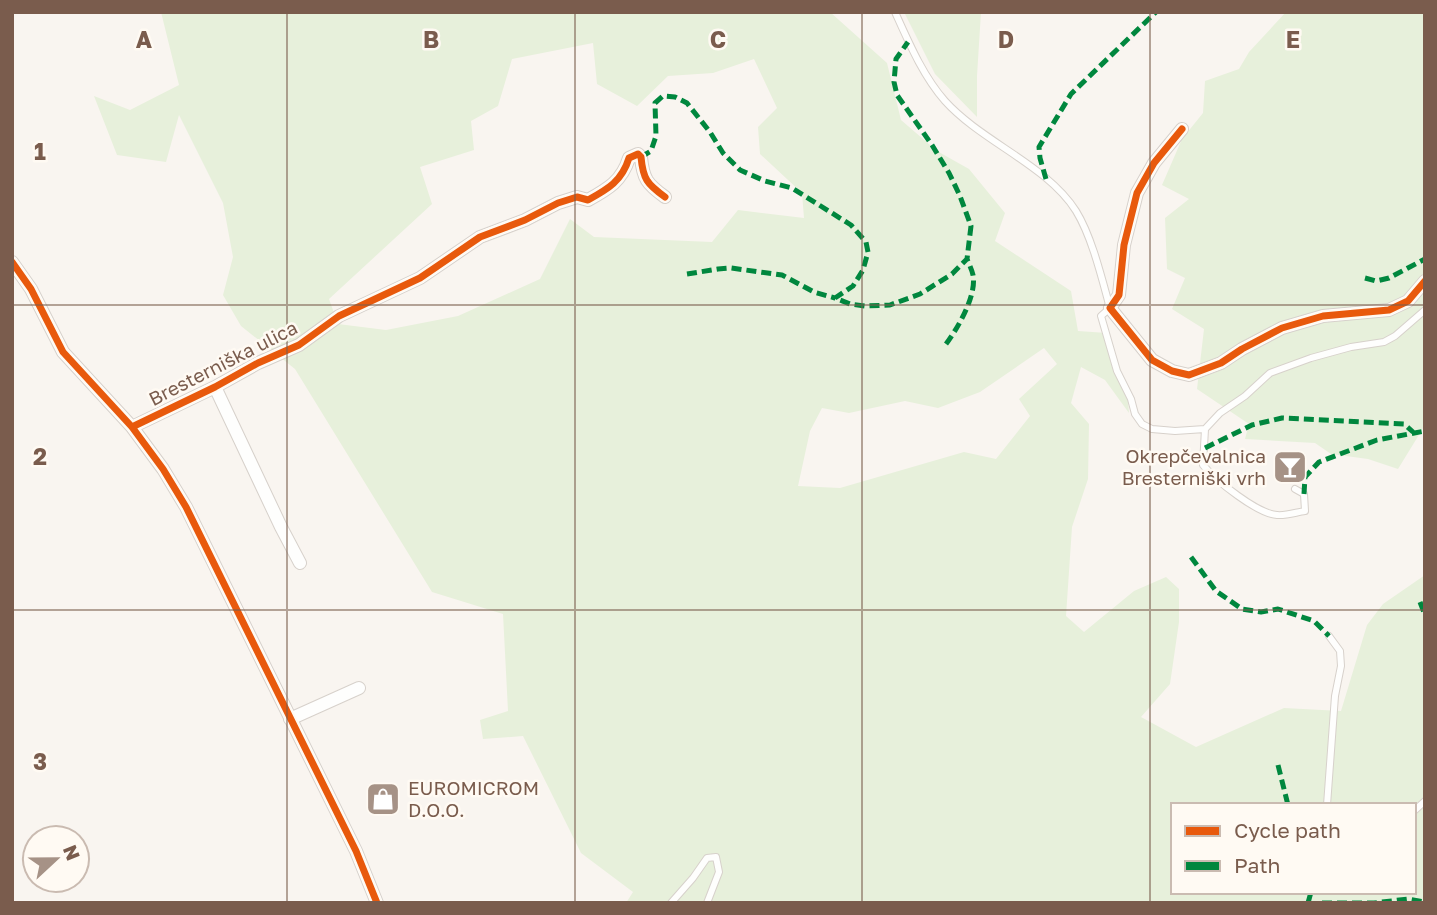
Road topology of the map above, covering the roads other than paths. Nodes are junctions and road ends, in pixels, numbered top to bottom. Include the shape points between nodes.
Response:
1 (895, 12) edge
2 (1182, 129) dead end
3 (665, 197) dead end
4 (12, 262) edge
5 (1425, 281) edge
6 (1110, 308) junction
7 (1425, 310) edge
8 (215, 387) junction
9 (132, 427) junction
10 (1205, 429) junction
11 (1295, 489) dead end
12 (300, 563) dead end
13 (1329, 636) dead end
14 (359, 688) dead end
15 (290, 719) junction
16 (1327, 803) edge
17 (377, 903) edge
18 (671, 903) edge
19 (708, 903) edge

1 - 6 lane via 908,42 946,101 1046,179 1077,212
2 - 6 street via 1136,193 1119,295
3 - 8 street, Bresterniška ulica via 648,185 638,154 629,158 625,171 607,190 587,200 577,197 558,203 480,237 420,278 339,316 299,345
4 - 9 street, Bresterniška ulica via 63,352
5 - 6 street via 1408,301 1389,310 1323,316 1282,328 1221,363 1189,375 1152,360
6 - 10 lane via 1101,316 1102,322 1117,371 1142,424 1163,430
7 - 10 lane via 1384,342 1351,347 1270,373
8 - 9 street, Bresterniška ulica
8 - 12 street, Bresterniška ulica
9 - 15 street, Bresterniška ulica via 186,507
10 - 11 lane via 1203,465 1232,492 1276,515 1305,511 1304,495
13 - 16 lane via 1340,651 1341,666
14 - 15 street
15 - 17 street, Bresterniška ulica
18 - 19 lane via 707,858 716,857 719,872

